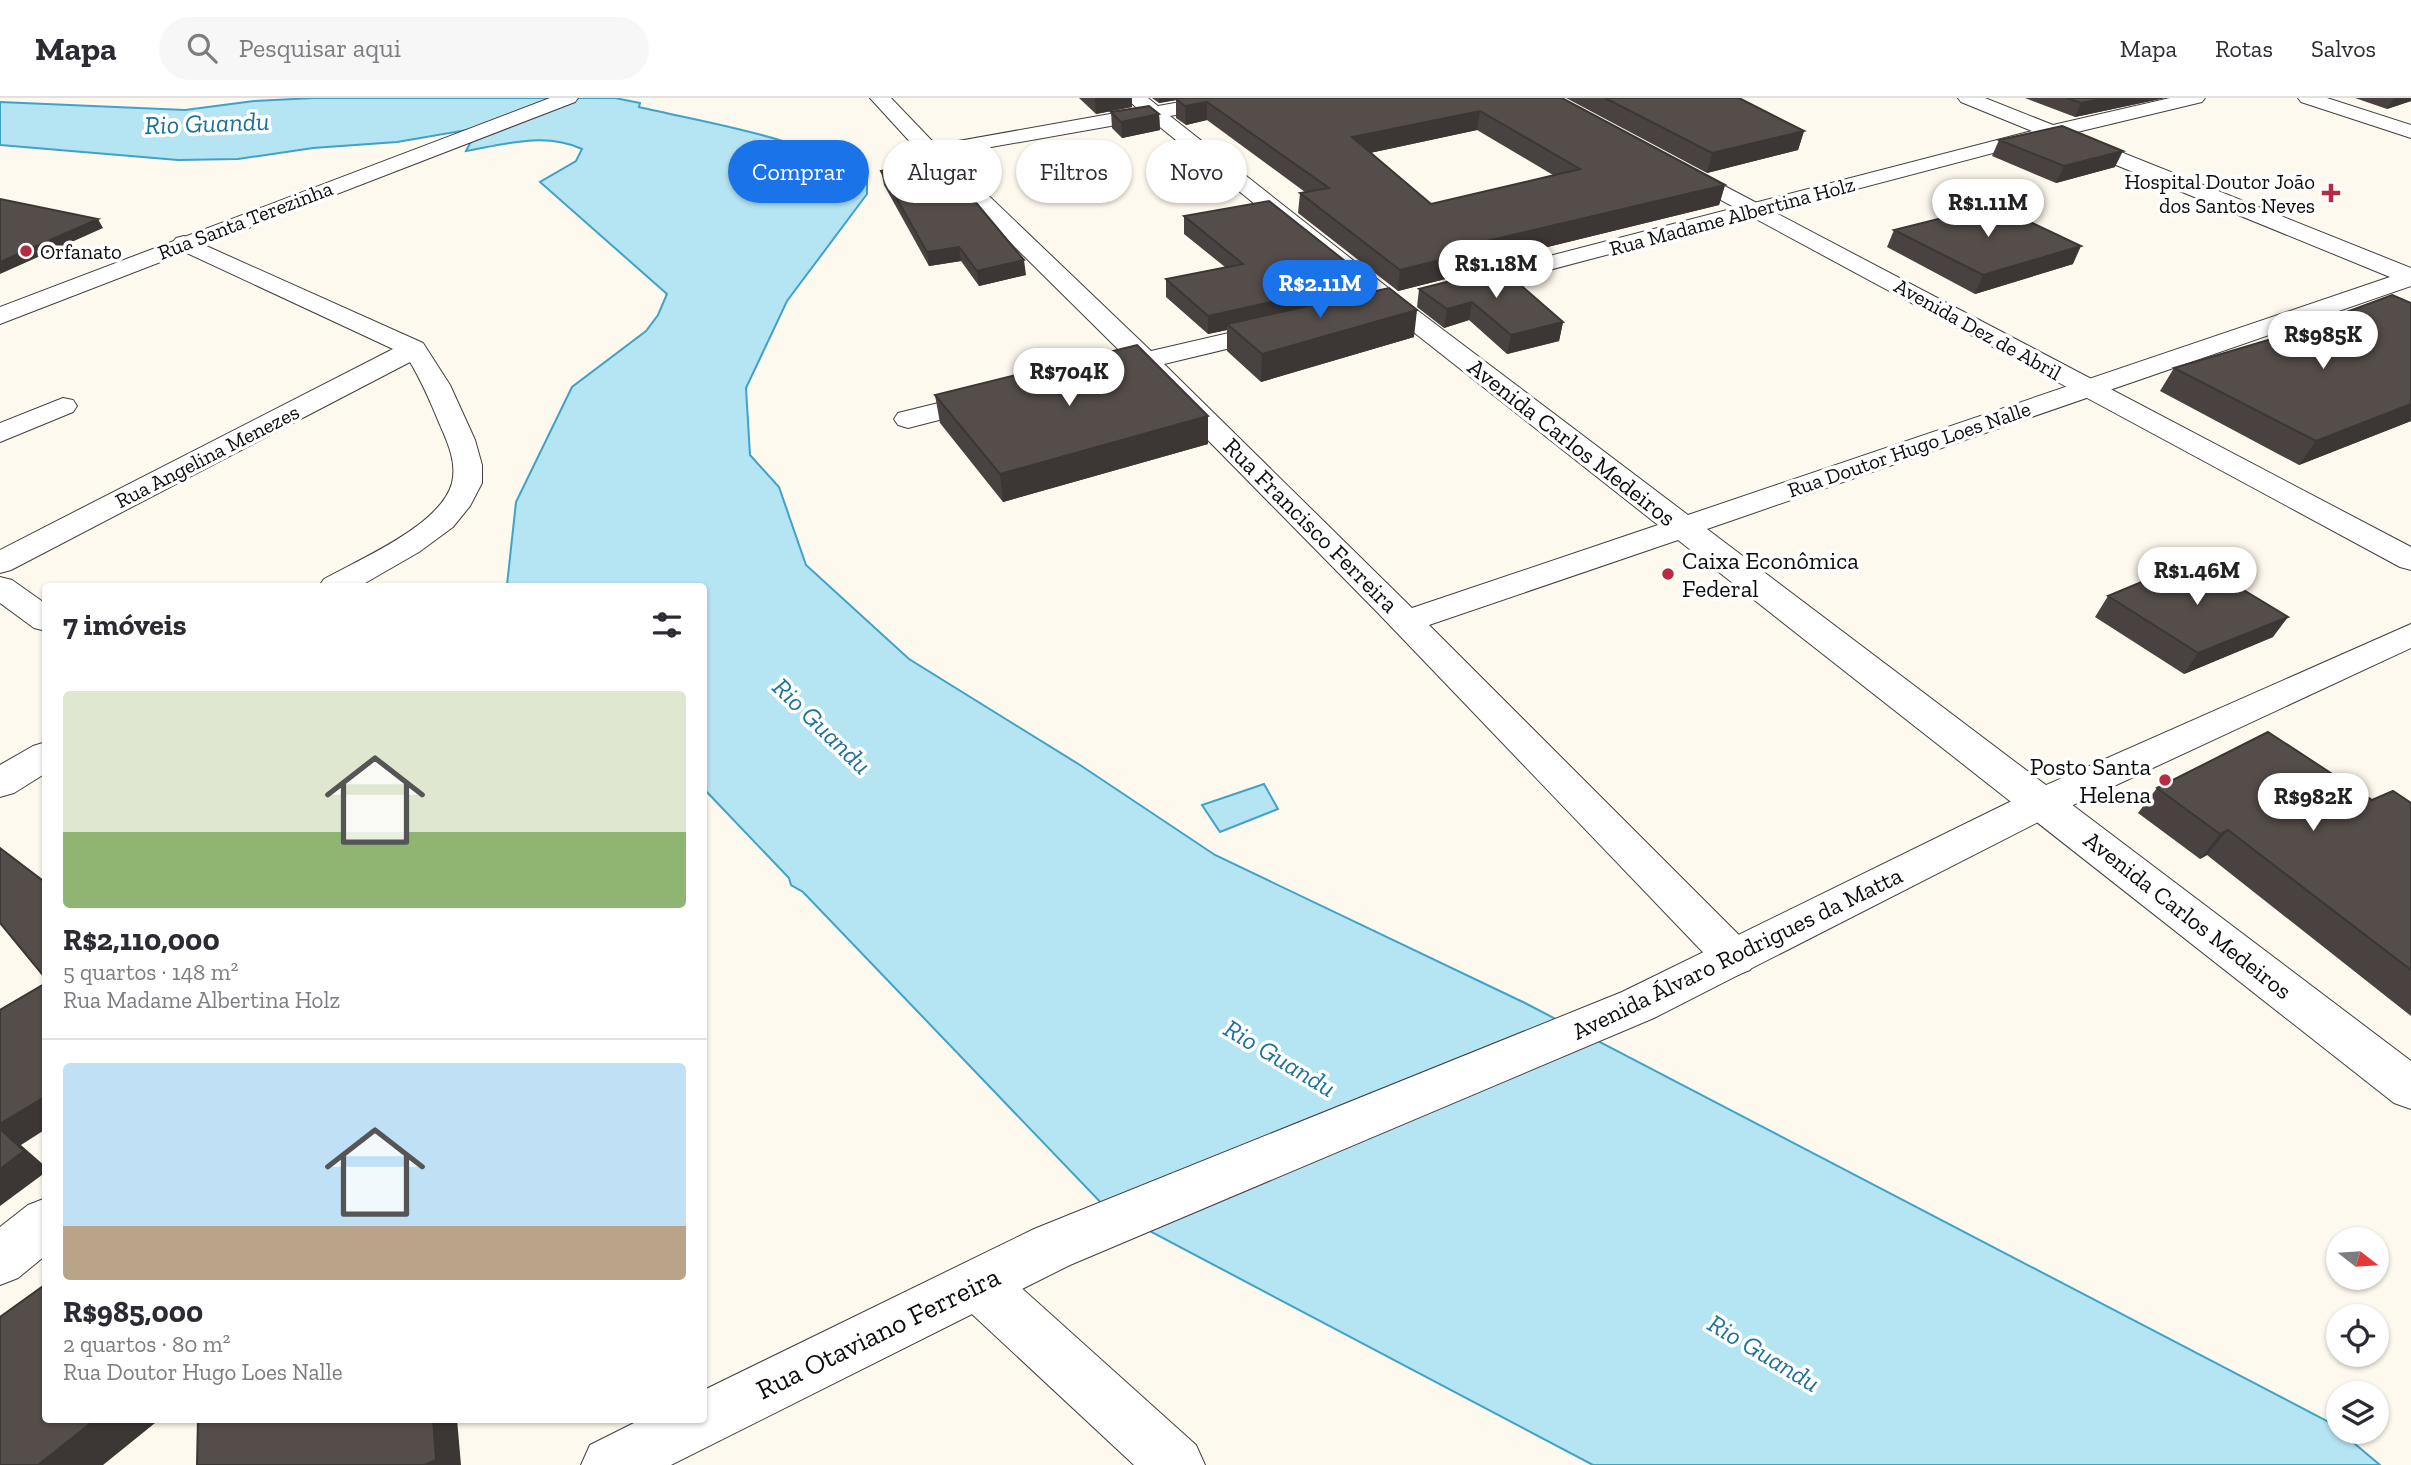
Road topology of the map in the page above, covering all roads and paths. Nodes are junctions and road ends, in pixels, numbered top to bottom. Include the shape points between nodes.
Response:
1 (568, 98) edge
2 (880, 98) edge
3 (1236, 98) edge
4 (1968, 98) edge
5 (2195, 98) edge
6 (2308, 98) edge
7 (1145, 105) edge
8 (2051, 132) junction
9 (2411, 132) edge
10 (919, 140) edge
11 (985, 140) edge
12 (1664, 160) edge
13 (983, 203) edge
14 (1760, 210) junction
15 (184, 243) junction
16 (2411, 278) edge
17 (1402, 301) junction
18 (0, 316) edge
19 (1301, 324) edge
20 (414, 349) junction
21 (1145, 359) junction
22 (1079, 376) edge
23 (2085, 387) junction
24 (1013, 393) edge
25 (63, 405) dead end
26 (908, 419) dead end
27 (0, 433) edge
28 (1684, 528) junction
29 (2411, 560) edge
30 (0, 563) edge
31 (341, 583) edge
32 (0, 587) edge
33 (42, 617) edge
34 (1408, 621) junction
35 (2411, 635) edge
36 (42, 757) edge
37 (0, 783) edge
38 (2042, 803) junction
39 (1735, 958) junction
40 (2411, 1088) edge
41 (42, 1225) edge
42 (1052, 1248) joint
43 (0, 1260) edge
44 (978, 1284) junction
45 (707, 1417) edge
46 (695, 1423) edge
47 (610, 1465) edge
48 (1176, 1465) edge

1 - 15 street, Rua Santa Terezinha
2 - 10 street, Rua Francisco Ferreira
3 - 7 street
4 - 8 street
5 - 8 street, Rua Madame Albertina Holz
6 - 9 street
7 - 11 street
7 - 17 street, Avenida Carlos Medeiros
8 - 14 street, Rua Madame Albertina Holz
8 - 16 street
12 - 14 street, Avenida Dez de Abril
13 - 21 street, Rua Francisco Ferreira
14 - 17 street, Rua Madame Albertina Holz
14 - 23 street, Avenida Dez de Abril
15 - 18 street, Rua Santa Terezinha
15 - 20 street
16 - 23 street, Rua Doutor Hugo Loes Nalle
17 - 28 street, Avenida Carlos Medeiros
19 - 21 street
20 - 30 street, Rua Angelina Menezes
20 - 31 street via 425,362 464,448 468,467 465,490 444,517 416,539
21 - 22 street
21 - 34 street, Rua Francisco Ferreira
23 - 28 street, Rua Doutor Hugo Loes Nalle
23 - 29 street, Avenida Dez de Abril
24 - 26 street
25 - 27 street
28 - 34 street, Rua Doutor Hugo Loes Nalle
28 - 38 street, Avenida Carlos Medeiros
32 - 33 street
34 - 39 street, Rua Francisco Ferreira
35 - 38 street, Avenida Álvaro Rodrigues da Matta
36 - 37 street
38 - 39 street, Avenida Álvaro Rodrigues da Matta
38 - 40 street, Avenida Carlos Medeiros
39 - 42 street, Avenida Álvaro Rodrigues da Matta via 1638,1005
41 - 43 street
42 - 44 street, Rua Otaviano Ferreira
44 - 45 street, Rua Otaviano Ferreira
44 - 48 street
46 - 47 street, Rua Otaviano Ferreira

